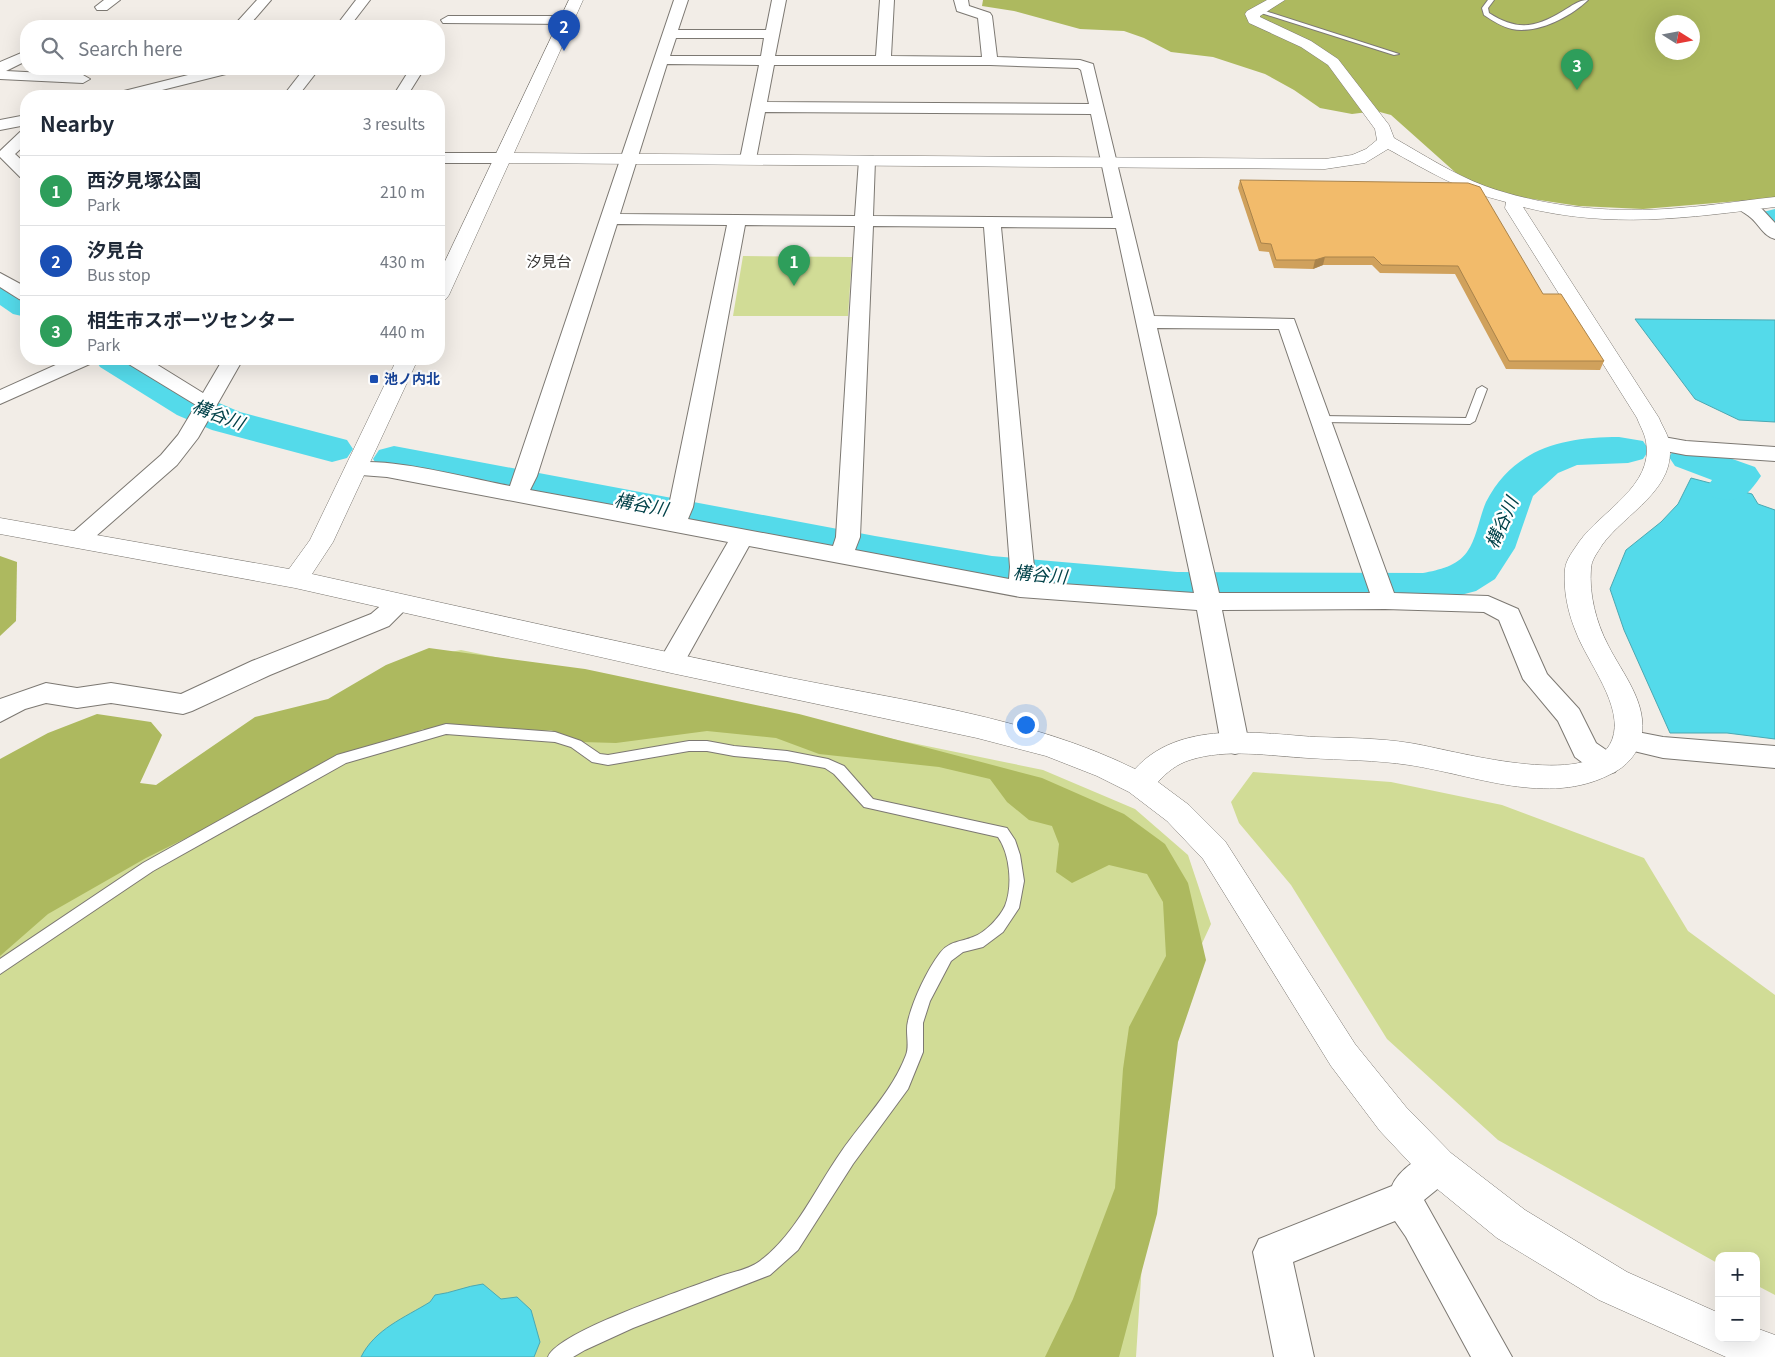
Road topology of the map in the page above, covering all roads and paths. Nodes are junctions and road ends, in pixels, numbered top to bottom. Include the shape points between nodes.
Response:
1 (264, 0) edge
2 (363, 0) edge
3 (576, 0) edge
4 (681, 0) edge
5 (779, 0) edge
6 (887, 0) edge
7 (961, 0) edge
8 (1278, 0) edge
9 (1491, 0) edge
10 (1585, 0) edge
11 (457, 7) dead end
12 (1257, 10) junction
13 (246, 20) edge
14 (348, 20) edge
15 (566, 20) junction
16 (445, 23) edge
17 (445, 27) edge
18 (670, 34) junction
19 (772, 34) junction
20 (1396, 54) dead end
21 (20, 58) edge
22 (662, 60) junction
23 (767, 60) junction
24 (883, 61) junction
25 (990, 61) junction
26 (0, 68) edge
27 (0, 75) edge
28 (20, 75) edge
29 (87, 75) edge
30 (206, 75) edge
31 (307, 75) edge
32 (413, 75) edge
33 (186, 80) junction
34 (74, 90) edge
35 (145, 90) edge
36 (183, 90) edge
37 (295, 90) edge
38 (404, 90) edge
39 (758, 107) junction
40 (1097, 109) junction
41 (20, 121) edge
42 (0, 125) edge
43 (20, 140) edge
44 (1386, 141) junction
45 (3, 154) edge
46 (20, 155) edge
47 (445, 158) edge
48 (502, 158) junction
49 (627, 159) junction
50 (748, 159) junction
51 (867, 160) junction
52 (1110, 162) junction
53 (20, 168) edge
54 (1516, 200) junction
55 (1775, 202) edge
56 (1745, 206) junction
57 (608, 219) junction
58 (737, 220) junction
59 (864, 221) junction
60 (992, 222) junction
61 (1124, 223) junction
62 (1775, 234) edge
63 (0, 279) edge
64 (445, 282) edge
65 (20, 291) edge
66 (1145, 322) junction
67 (72, 365) edge
68 (144, 365) edge
69 (230, 365) edge
70 (405, 365) edge
71 (1482, 388) dead end
72 (0, 398) edge
73 (204, 409) junction
74 (1321, 419) junction
75 (1658, 443) junction
76 (1775, 454) edge
77 (356, 469) junction
78 (520, 486) junction
79 (678, 517) junction
80 (0, 526) edge
81 (742, 536) junction
82 (79, 539) junction
83 (844, 548) junction
84 (295, 579) junction
85 (1021, 579) junction
86 (1206, 592) junction
87 (1382, 592) junction
88 (400, 603) junction
89 (671, 663) junction
90 (0, 712) edge
91 (1627, 740) junction
92 (1235, 744) junction
93 (1775, 756) edge
94 (1605, 764) junction
95 (1139, 784) junction
96 (0, 967) edge
97 (1438, 1166) junction
98 (1404, 1203) junction
99 (1715, 1332) edge
100 (1740, 1342) edge
101 (1775, 1354) edge
102 (557, 1357) edge
103 (1294, 1357) edge
104 (1492, 1357) edge

1 - 13 street
2 - 14 street
3 - 15 street
4 - 18 street
5 - 19 street
6 - 24 street
7 - 25 street via 962,8 985,16
8 - 12 street
9 - 10 lane via 1485,8 1486,14 1493,19 1527,27 1546,24
11 - 16 street
12 - 20 lane
12 - 44 street via 1252,14 1254,20 1306,44 1333,62 1383,129
15 - 17 street
15 - 48 street
18 - 19 street
18 - 22 street
19 - 23 street
21 - 26 street
22 - 23 street
22 - 49 street
23 - 24 street
23 - 39 street
24 - 25 street
25 - 40 street via 1080,64 1088,67
27 - 28 street
29 - 34 street
30 - 33 street
31 - 37 street
32 - 38 street
33 - 35 street
33 - 36 street via 188,85
39 - 40 street
39 - 50 street
40 - 52 street
41 - 42 street
43 - 45 street
44 - 52 street via 1366,158 1346,162
44 - 54 street via 1454,179
45 - 46 street
45 - 53 street
47 - 48 street
48 - 49 street
48 - 64 street
49 - 50 street
49 - 57 street
50 - 51 street
51 - 52 street
51 - 59 street
52 - 61 street
54 - 56 street via 1628,216
54 - 75 street via 1514,208 1648,418
55 - 56 street
56 - 62 street
57 - 58 street
57 - 78 street via 579,319
58 - 59 street
58 - 79 street
59 - 60 street
59 - 83 street
60 - 61 street
60 - 85 street
61 - 66 street
63 - 65 street
66 - 74 street via 1287,323
66 - 86 street
67 - 72 street
68 - 73 street via 200,400
69 - 73 street
70 - 77 street
71 - 74 lane via 1470,421
73 - 82 street via 169,460
74 - 87 street
75 - 76 street
75 - 91 street via 1656,468 1646,488 1595,535 1578,563 1578,597 1589,634 1628,716
77 - 78 street
77 - 84 street via 321,542
78 - 79 street
79 - 81 street
80 - 82 street
81 - 83 street
81 - 89 street
82 - 84 street
83 - 85 street
84 - 88 street
85 - 86 street
86 - 87 street
86 - 92 street
87 - 94 street via 1488,604 1509,615 1536,679 1569,716 1585,750
88 - 89 street
88 - 90 street via 380,620 261,668 183,704 111,692 77,698 46,693 16,702
89 - 95 street via 977,727 1053,747
91 - 93 street via 1656,748
91 - 94 street via 1618,754
92 - 94 street via 1408,754 1554,778 1574,776
92 - 95 street via 1172,755 1150,769
95 - 97 street via 1178,813 1214,850 1343,1056 1393,1119
96 - 102 lane via 148,867 342,759 446,729 555,737 576,744 597,758 608,760 689,746 787,756 828,764 839,770 869,803 1002,832 1013,855 1017,881 1012,908 998,928 978,943 959,946 946,956 915,1023 916,1052 902,1084 847,1158 792,1244 764,1269 630,1320 578,1343
97 - 98 street via 1408,1190
97 - 99 street via 1511,1224 1613,1286
98 - 103 street via 1393,1203 1272,1252
98 - 104 street via 1419,1224
100 - 101 street

